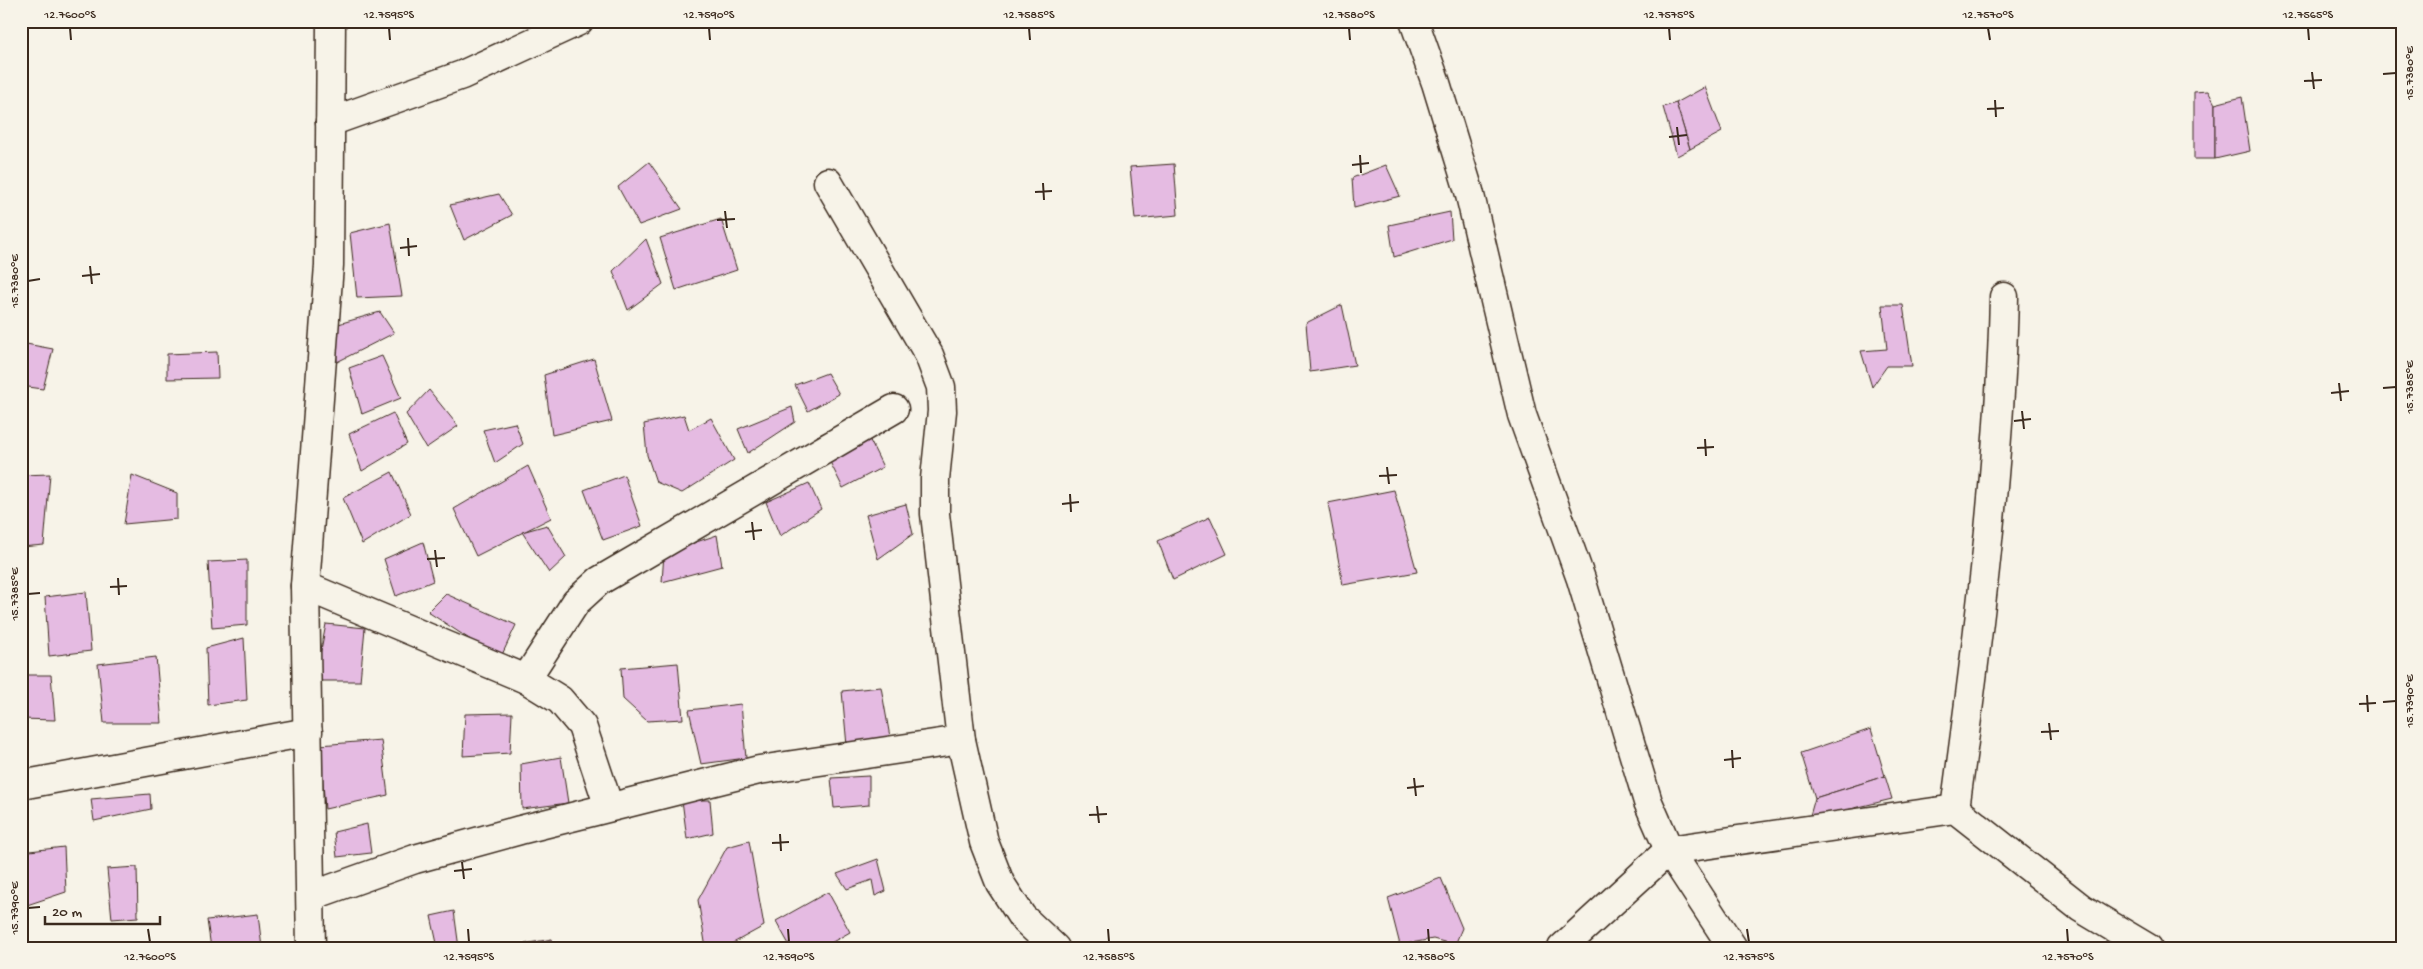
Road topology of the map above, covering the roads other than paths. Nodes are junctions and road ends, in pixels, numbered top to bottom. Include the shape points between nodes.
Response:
1 (331, 21) edge
2 (579, 21) edge
3 (1414, 21) edge
4 (330, 122) junction
5 (828, 182) dead end
6 (2004, 297) dead end
7 (894, 409) dead end
8 (305, 586) junction
9 (526, 680) junction
10 (308, 732) junction
11 (961, 740) junction
12 (21, 785) edge
13 (609, 807) junction
14 (1955, 809) junction
15 (1669, 850) junction
16 (310, 896) junction
17 (311, 948) edge
18 (1055, 948) edge
19 (1562, 948) edge
20 (1733, 948) edge
21 (2148, 948) edge

1 - 4 street
2 - 4 street via 462,76
3 - 15 street via 1469,191 1522,415 1581,579 1648,802
4 - 8 street via 329,265
5 - 11 street via 929,356 941,387 935,514
6 - 14 street via 1996,475
7 - 9 street via 599,582 576,602
8 - 9 street
8 - 10 street
9 - 13 street via 560,700 582,726
10 - 12 street
10 - 16 street
11 - 13 street via 759,770
11 - 18 street via 984,842 1000,883 1022,917
13 - 16 street via 415,859
14 - 15 street
14 - 21 street via 2082,908
15 - 19 street
15 - 20 street
16 - 17 street

